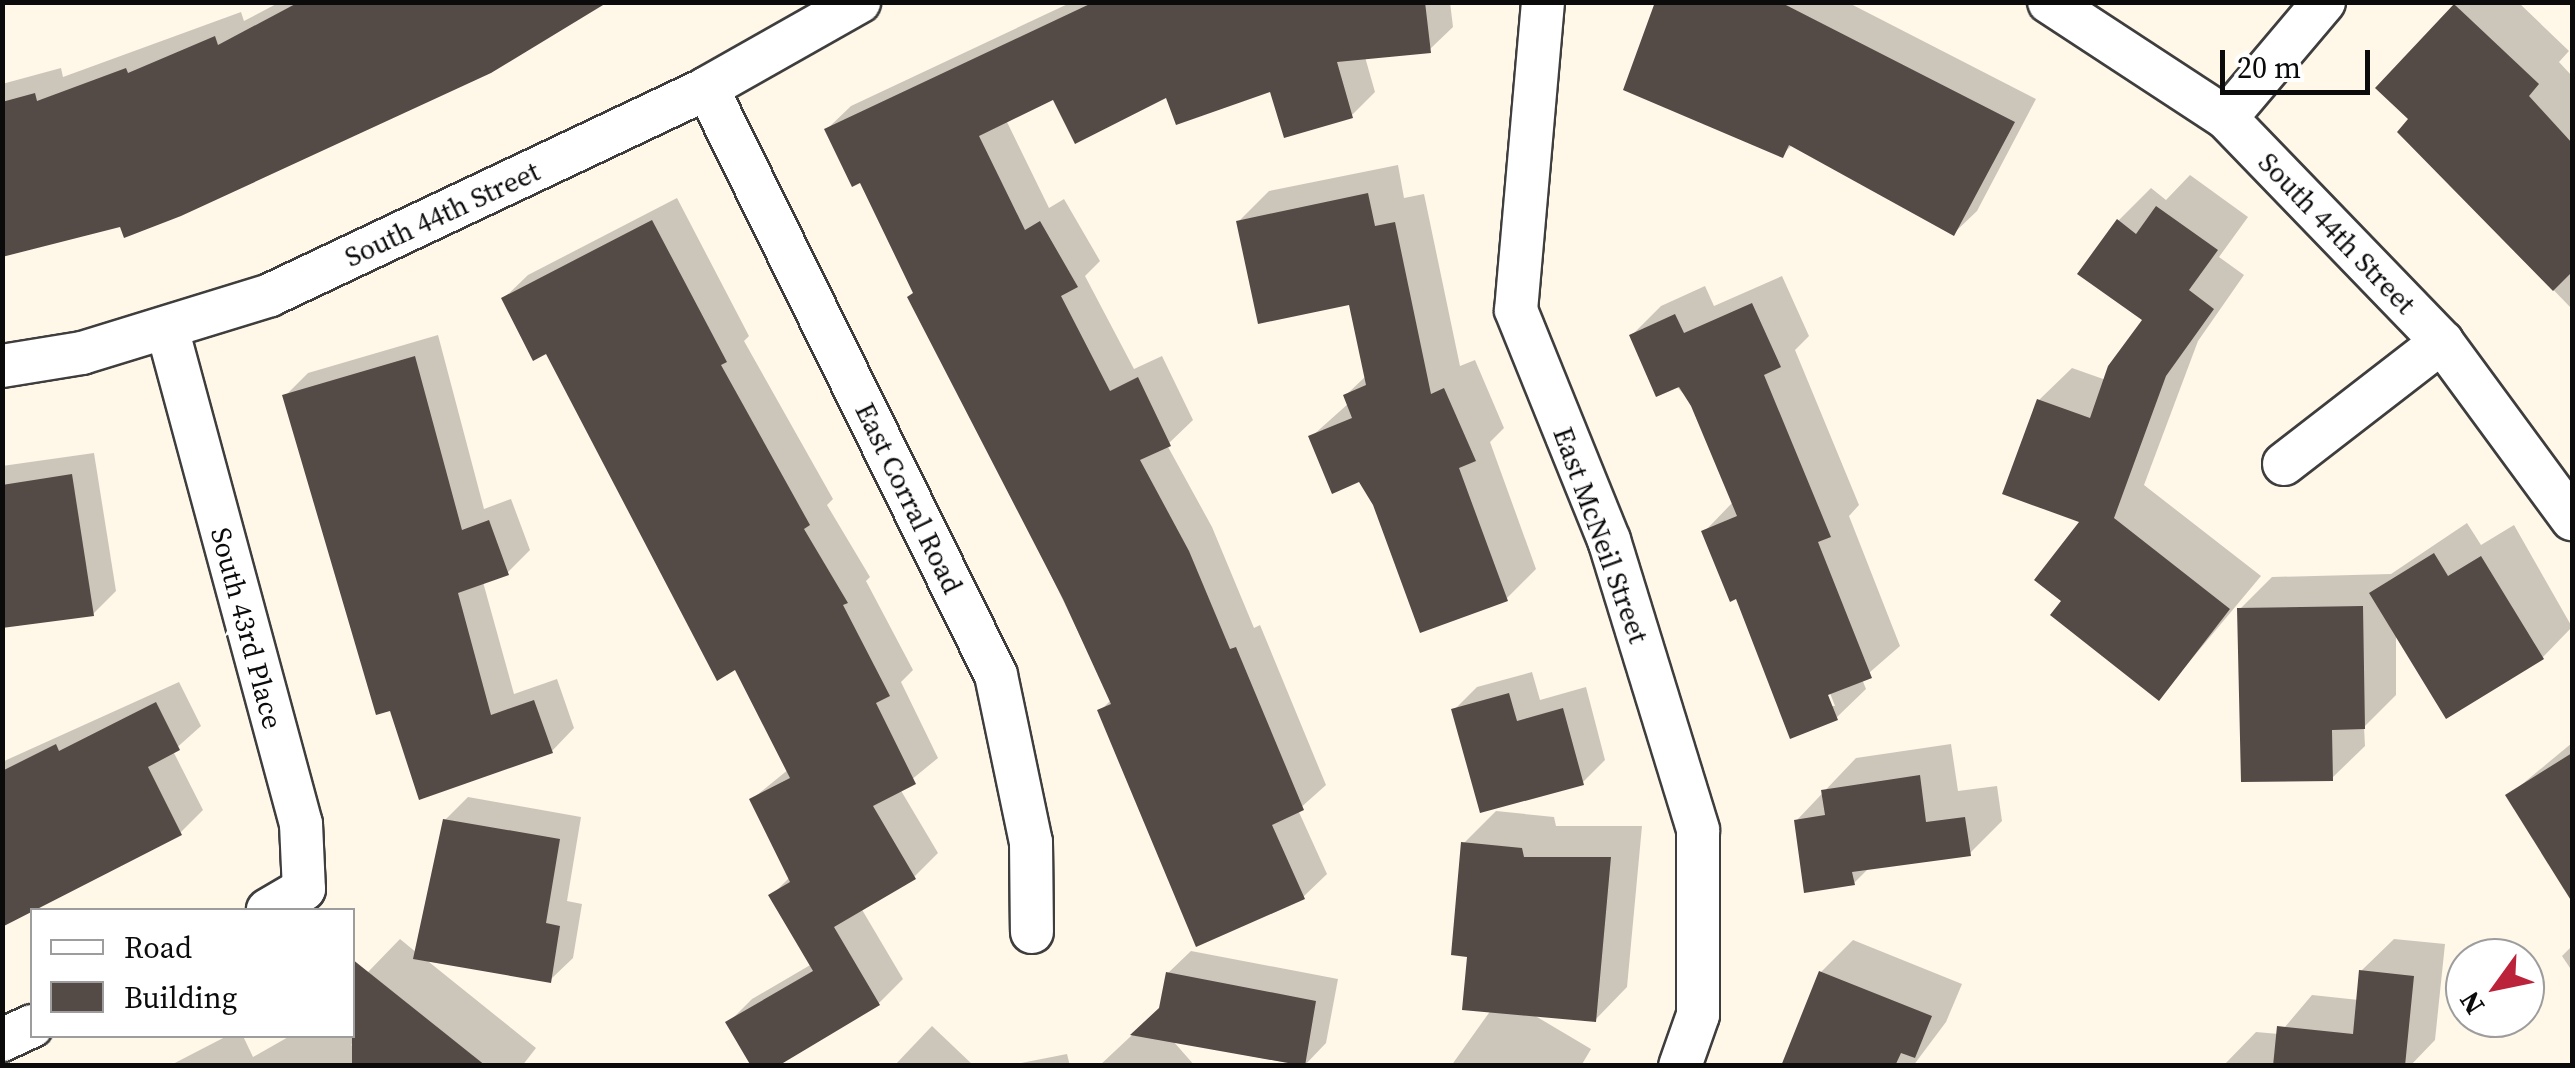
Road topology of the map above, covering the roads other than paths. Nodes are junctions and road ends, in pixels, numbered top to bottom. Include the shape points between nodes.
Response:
1 (860, 2) edge
2 (1542, 2) edge
3 (2049, 2) edge
4 (2324, 2) edge
5 (707, 88) junction
6 (2226, 118) junction
7 (166, 328) junction
8 (2442, 342) junction
9 (2, 366) edge
10 (2284, 464) dead end
11 (2572, 519) edge
12 (271, 908) edge
13 (1032, 932) dead end
14 (30, 1027) edge
15 (2, 1040) edge
16 (1680, 1066) edge

1 - 5 street, South 44th Street
2 - 16 street, East McNeil Street via 1516,310 1609,540 1698,830 1698,1014
3 - 6 street, South 44th Street
4 - 6 street
5 - 7 street, South 44th Street via 270,296
5 - 13 street, East Corral Road via 996,675 1031,842
6 - 8 street, South 44th Street
7 - 9 street, South 44th Street
7 - 12 street, South 43rd Place via 301,824 304,889
8 - 10 street
8 - 11 street, South 44th Street
14 - 15 street

